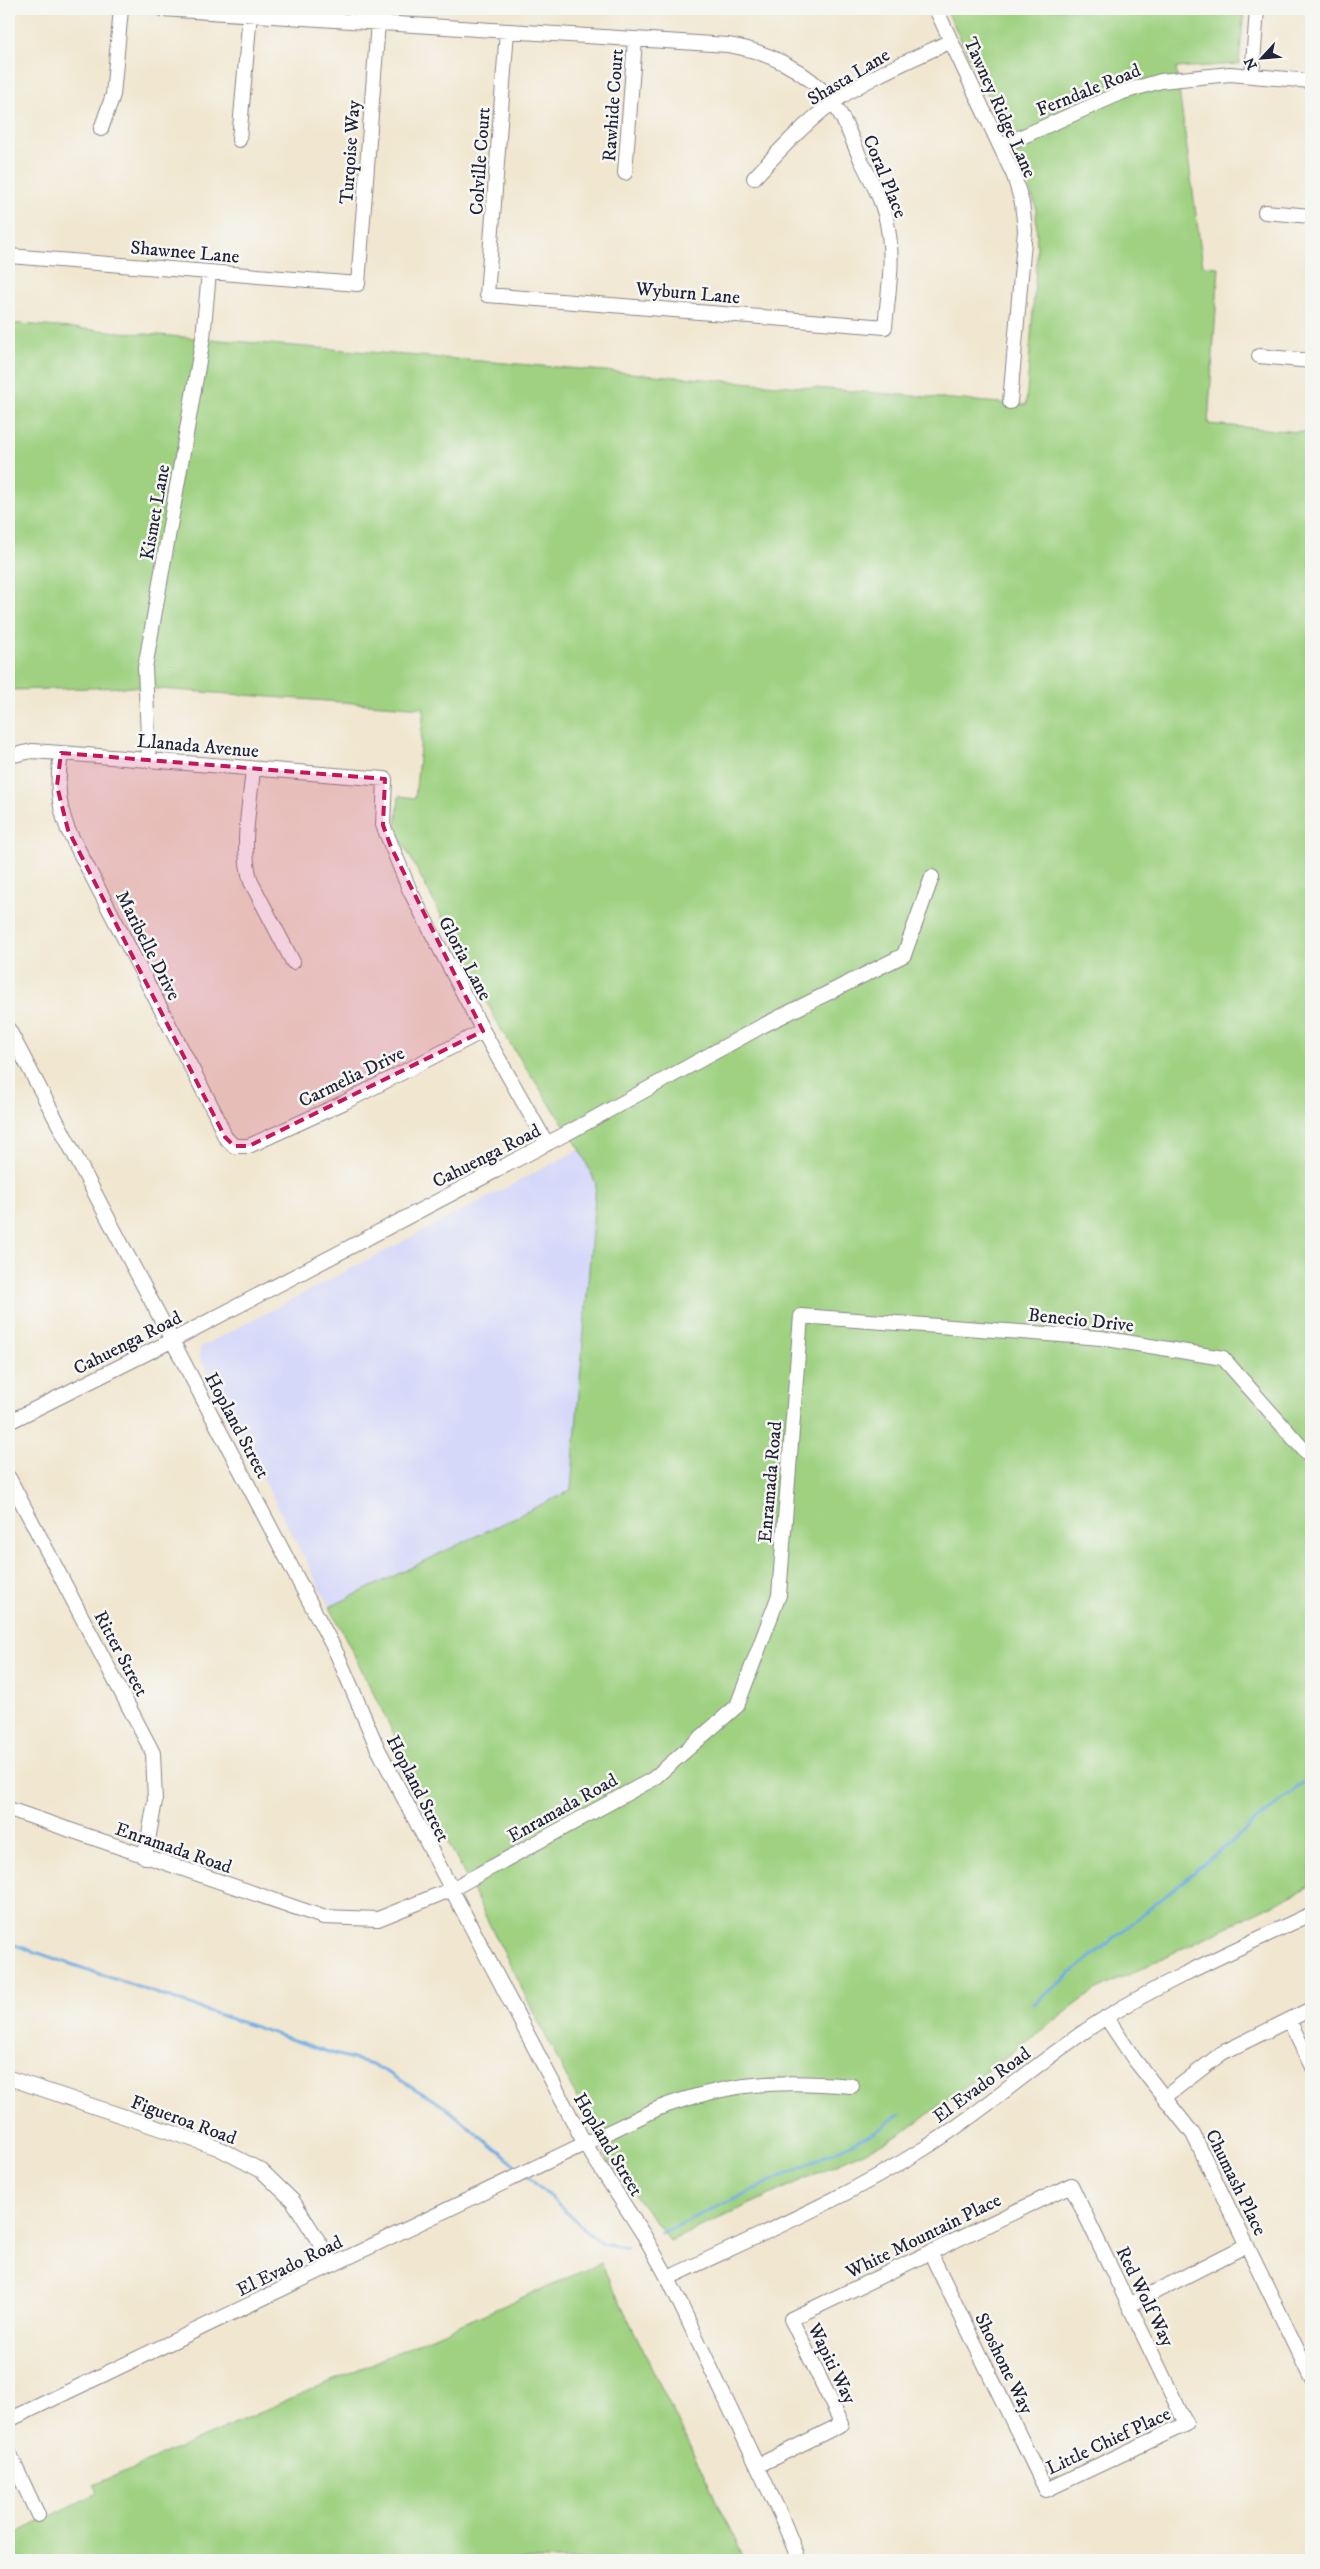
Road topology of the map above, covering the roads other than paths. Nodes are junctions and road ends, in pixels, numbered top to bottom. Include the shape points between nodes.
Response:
1 (121, 9) edge
2 (162, 9) edge
3 (936, 9) edge
4 (1257, 9) edge
5 (250, 14) junction
6 (378, 23) junction
7 (507, 31) junction
8 (635, 40) junction
9 (951, 41) junction
10 (1252, 76) junction
11 (1311, 81) edge
12 (833, 102) junction
13 (101, 129) dead end
14 (239, 140) dead end
15 (1001, 146) junction
16 (625, 173) dead end
17 (754, 178) dead end
18 (1265, 212) dead end
19 (1311, 216) edge
20 (9, 256) edge
21 (209, 272) junction
22 (358, 284) joint
23 (487, 294) joint
24 (885, 327) joint
25 (1259, 356) dead end
26 (1311, 361) edge
27 (1010, 402) dead end
28 (61, 753) junction
29 (9, 756) edge
30 (149, 760) junction
31 (253, 769) junction
32 (385, 779) joint
33 (932, 877) dead end
34 (293, 962) dead end
35 (9, 1030) edge
36 (483, 1031) junction
37 (547, 1144) junction
38 (234, 1146) joint
39 (802, 1316) joint
40 (171, 1341) junction
41 (9, 1422) edge
42 (1311, 1458) edge
43 (9, 1478) edge
44 (9, 1809) edge
45 (145, 1857) junction
46 (450, 1890) junction
47 (1311, 1914) edge
48 (1311, 2009) edge
49 (1106, 2017) junction
50 (1289, 2020) junction
51 (1311, 2065) edge
52 (9, 2078) edge
53 (852, 2086) dead end
54 (1165, 2097) junction
55 (585, 2144) junction
56 (1072, 2185) joint
57 (1247, 2245) junction
58 (930, 2252) junction
59 (333, 2264) junction
60 (668, 2278) junction
61 (1129, 2305) junction
62 (791, 2319) joint
63 (1311, 2378) edge
64 (9, 2420) edge
65 (1186, 2424) joint
66 (9, 2453) edge
67 (757, 2466) junction
68 (1046, 2490) joint
69 (38, 2515) dead end
70 (799, 2560) edge

1 - 13 street via 113,96
2 - 5 street, Coral Place
3 - 9 street, Tawney Ridge Lane
4 - 10 street
5 - 6 street, Coral Place
5 - 14 street
6 - 7 street, Coral Place
6 - 22 street, Turqoise Way
7 - 8 street, Coral Place
7 - 23 street, Colville Court
8 - 12 street, Coral Place via 753,50 792,67
8 - 16 street, Rawhide Court
9 - 12 street, Shasta Lane via 873,78
9 - 15 street, Tawney Ridge Lane
10 - 11 street, Ferndale Road
10 - 15 street, Ferndale Road via 1210,75 1140,86
12 - 17 street, Shasta Lane via 794,136
12 - 24 street, Coral Place via 877,192 888,229 891,255
15 - 27 street, Tawney Ridge Lane via 1022,203 1025,230
18 - 19 street
20 - 21 street, Shawnee Lane
21 - 22 street, Shawnee Lane
21 - 30 street, Kismet Lane via 204,338 145,668
23 - 24 street, Wyburn Lane
25 - 26 street
28 - 29 street, Llanada Avenue via 32,751
28 - 30 street, Llanada Avenue
28 - 38 street, Maribelle Drive via 57,786 68,830 225,1137
30 - 31 street, Llanada Avenue
31 - 32 street, Llanada Avenue
31 - 34 street via 246,851 248,872
32 - 36 street, Gloria Lane via 383,825 391,847 410,891
33 - 37 street, Cahuenga Road via 904,955 762,1026
35 - 40 street, Hopland Street
36 - 37 street, Gloria Lane
36 - 38 street, Carmelia Drive via 345,1102 250,1146
37 - 40 street, Cahuenga Road
39 - 42 street, Benecio Drive via 1101,1338 1223,1358
39 - 46 street, Enramada Road via 779,1595 737,1706 652,1779
40 - 41 street, Cahuenga Road
40 - 46 street, Hopland Street via 337,1654 377,1747
43 - 45 street, Ritter Street via 153,1754 155,1802
44 - 45 street, Enramada Road
45 - 46 street, Enramada Road via 305,1911 340,1919 378,1919
46 - 55 street, Hopland Street
47 - 49 street, El Evado Road via 1168,1982
48 - 50 street
49 - 54 street, Chumash Place
49 - 60 street, El Evado Road via 925,2148 874,2178
50 - 51 street
50 - 54 street via 1222,2053
52 - 59 street, Figueroa Road via 218,2148 262,2171 293,2201
53 - 55 street, El Evado Road via 797,2081 747,2084 708,2092 650,2112
54 - 57 street, Chumash Place via 1193,2134
55 - 59 street, El Evado Road
55 - 60 street, Hopland Street
56 - 58 street, White Mountain Place
56 - 61 street, Red Wolf Way
57 - 61 street
57 - 63 street, Chumash Place
58 - 62 street, White Mountain Place
58 - 68 street, Shoshone Way
59 - 64 street, El Evado Road
60 - 67 street, Hopland Street
61 - 65 street, Red Wolf Way
62 - 67 street, Wapiti Way via 842,2424
65 - 68 street, Little Chief Place
66 - 69 street
67 - 70 street, Hopland Street

